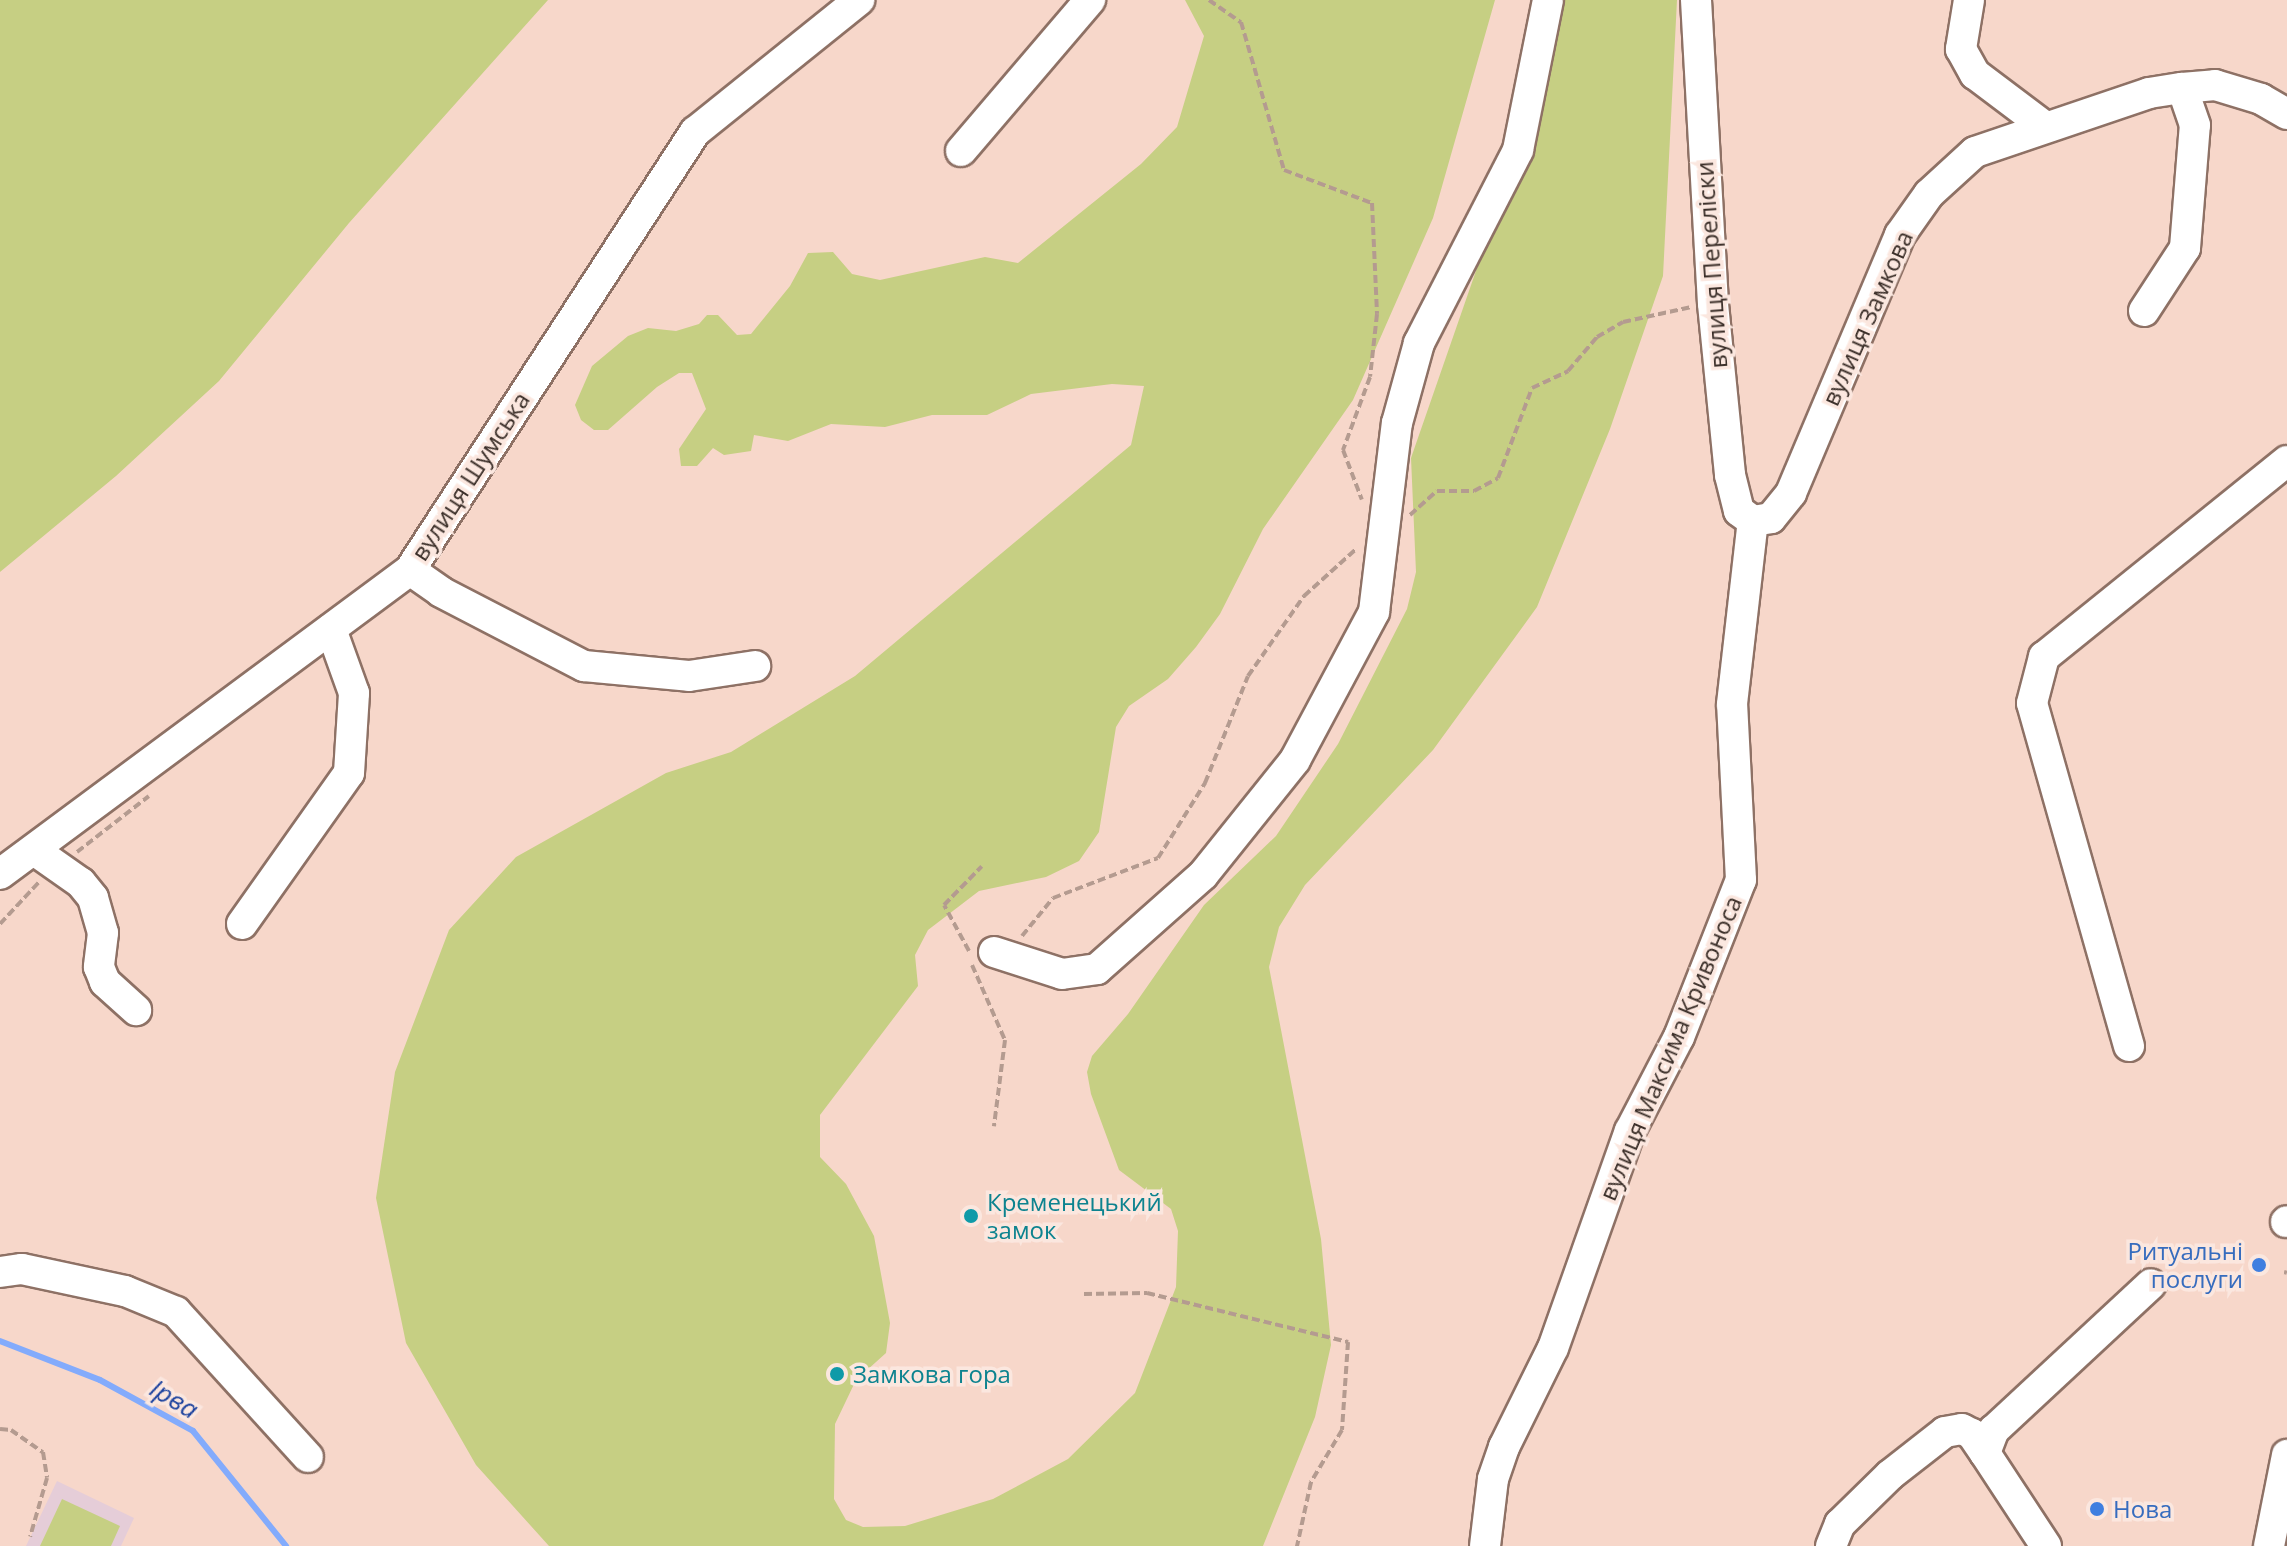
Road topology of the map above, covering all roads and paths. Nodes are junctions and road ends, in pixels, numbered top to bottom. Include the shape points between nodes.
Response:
1 (859, 0) edge
2 (1090, 0) edge
3 (1209, 0) edge
4 (1548, 0) edge
5 (1696, 0) edge
6 (1969, 0) edge
7 (2182, 88) junction
8 (2287, 114) edge
9 (2044, 126) junction
10 (961, 151) dead end
11 (1713, 304) junction
12 (2144, 311) dead end
13 (2287, 461) edge
14 (1378, 518) junction
15 (1753, 521) junction
16 (1359, 539) dead end
17 (410, 570) junction
18 (331, 629) junction
19 (755, 666) dead end
20 (34, 850) junction
21 (982, 866) dead end
22 (0, 874) edge
23 (242, 924) dead end
24 (1000, 954) joint
25 (136, 1010) dead end
26 (2129, 1046) dead end
27 (994, 1126) dead end
28 (0, 1272) edge
29 (2151, 1284) dead end
30 (1084, 1294) dead end
31 (0, 1429) edge
32 (1985, 1453) junction
33 (2287, 1455) edge
34 (308, 1457) dead end
35 (30, 1537) dead end
36 (1480, 1543) edge
37 (1297, 1546) edge
38 (1831, 1546) edge
39 (2046, 1546) edge
40 (2269, 1546) edge

1 - 17 street, вулиця Шумська via 695,132
2 - 10 street
3 - 14 path via 1241,22 1284,170 1372,203 1377,314 1370,377 1343,450
4 - 14 street via 1518,150 1419,343
5 - 11 street, вулиця Переліски
6 - 9 street via 1961,49 1975,74
7 - 8 street, вулиця Замкова via 2215,85 2261,99
7 - 9 street, вулиця Замкова
7 - 12 street via 2195,125 2185,248
9 - 15 street, вулиця Замкова via 1975,152 1929,194 1900,235 1791,493 1771,518
11 - 14 path via 1623,322 1597,337 1568,371 1532,388 1498,478 1474,491 1437,491 1412,515
11 - 15 street, вулиця Переліски via 1730,475 1739,511
13 - 26 street via 2044,657 2032,703
14 - 24 street via 1374,612 1295,760 1213,864 1097,969 1062,974
15 - 36 street, вулиця Максима Кривоноса via 1732,704 1741,880 1679,1037 1630,1131 1553,1348 1504,1447
16 - 24 path via 1355,552 1304,596 1248,676 1205,783 1158,858 1053,898
17 - 18 street, вулиця Шумська
17 - 19 street via 441,592 584,666 689,676
18 - 20 street, вулиця Шумська
18 - 23 street via 354,693 349,773
20 - 22 street, вулиця Шумська
20 - 25 street via 81,883 93,898 103,933 99,967 105,982
21 - 27 path via 944,905 974,959 976,980 1005,1040
28 - 34 street via 22,1269 125,1291 176,1312
29 - 32 street via 1994,1430
30 - 37 path via 1147,1293 1348,1342 1342,1430 1311,1482
31 - 35 path via 11,1430 43,1452 47,1478
32 - 38 street via 1972,1434 1962,1429 1945,1432 1860,1504 1840,1524
32 - 39 street
33 - 40 street

